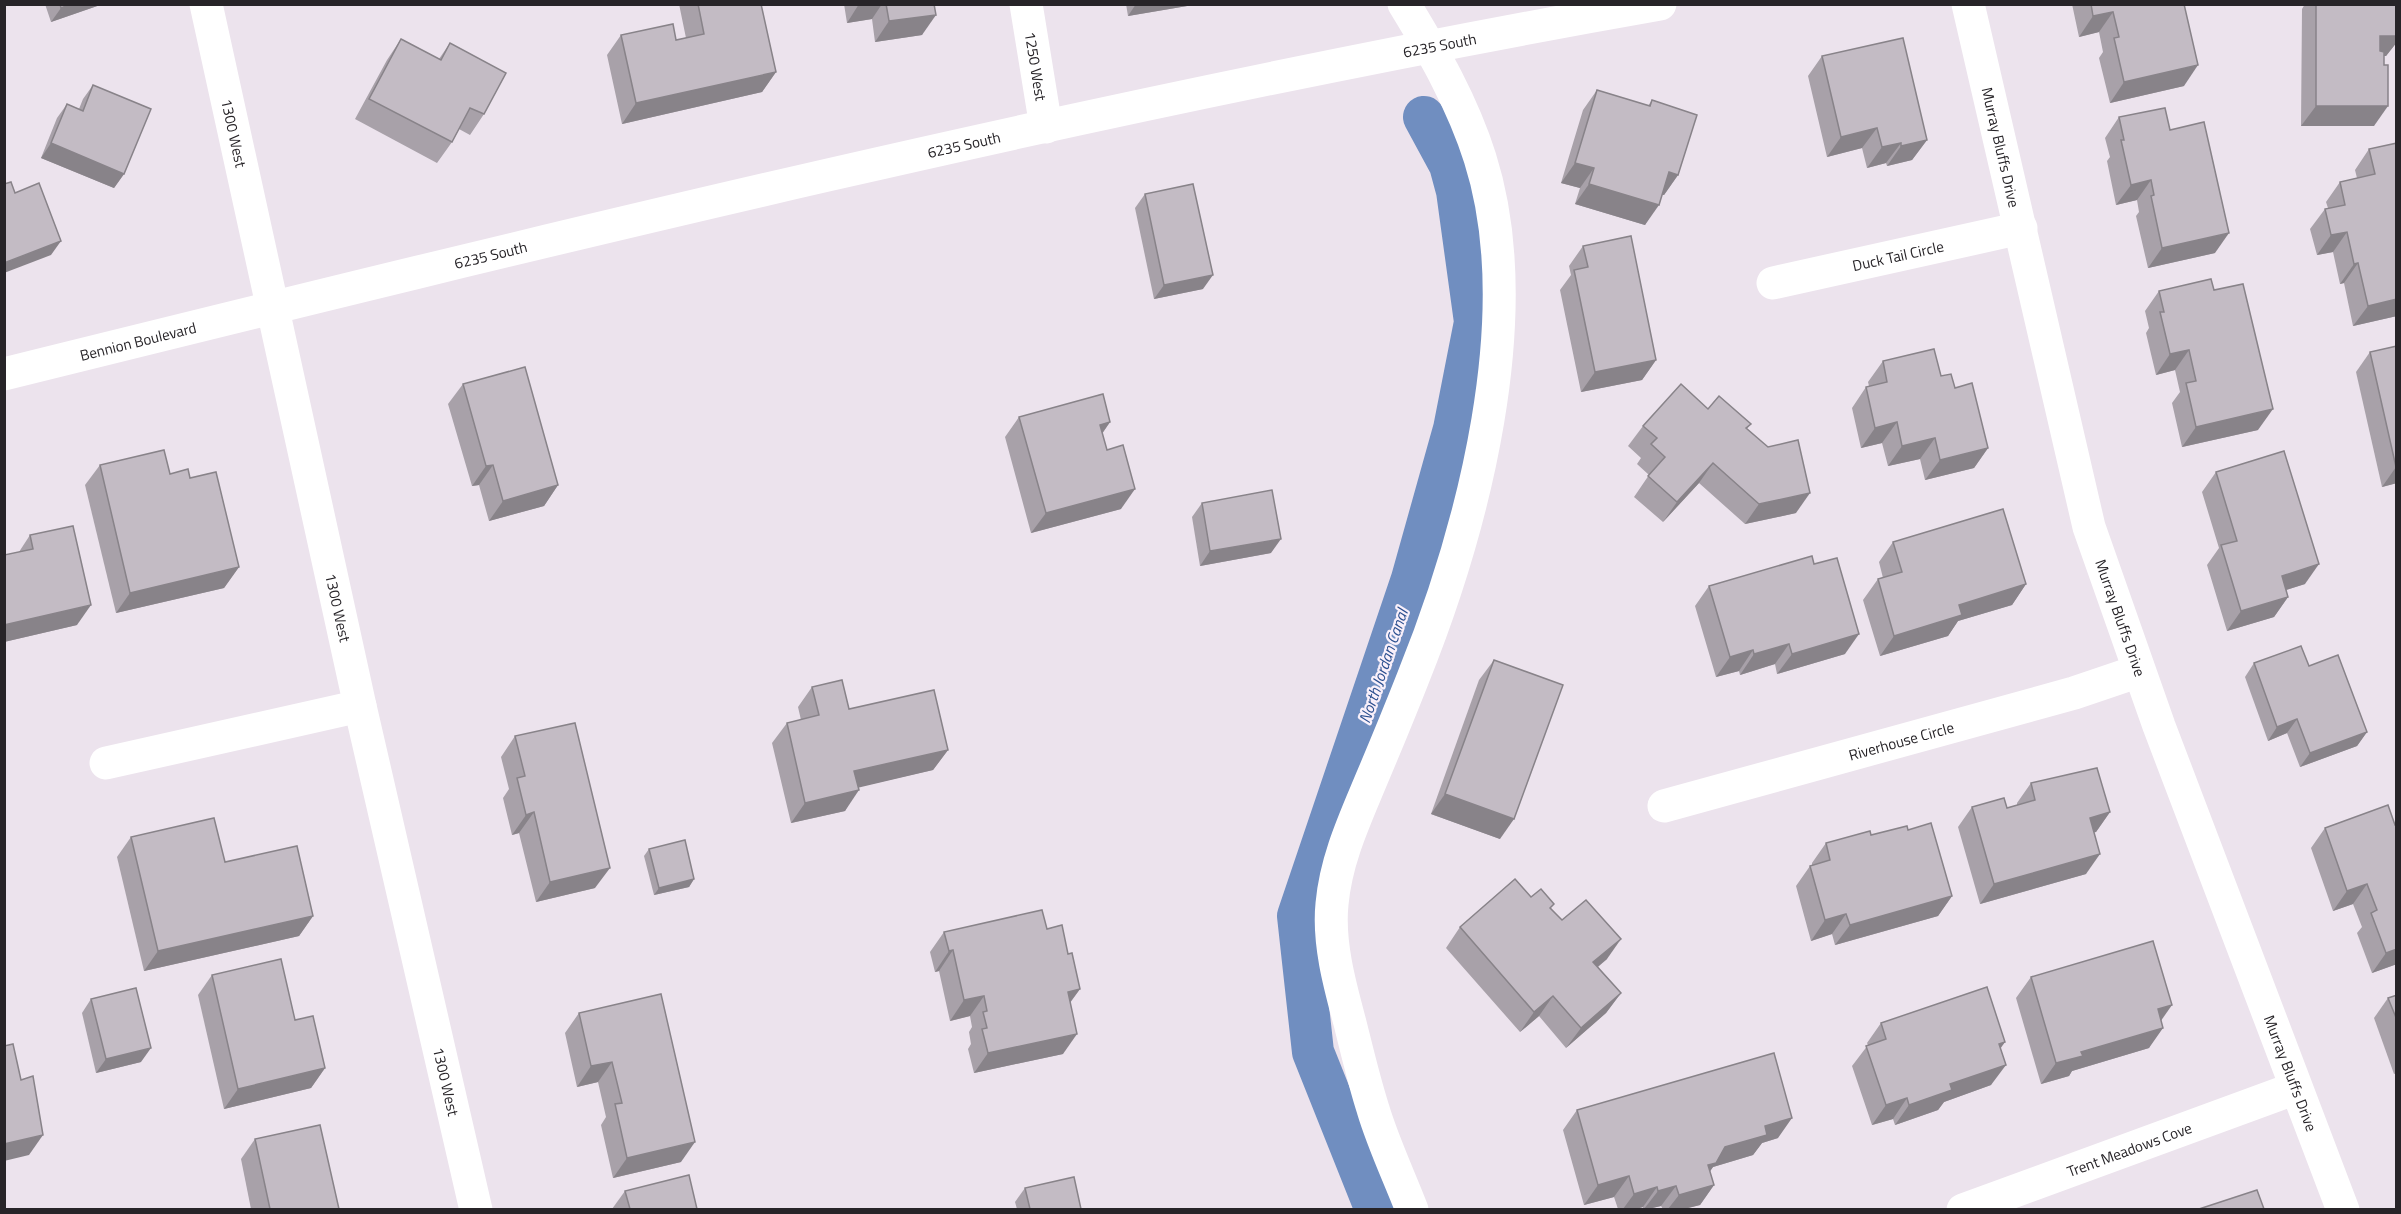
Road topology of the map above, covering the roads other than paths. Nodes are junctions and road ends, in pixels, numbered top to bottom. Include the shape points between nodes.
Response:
1 (206, 4) edge
2 (1026, 4) edge
3 (1404, 4) edge
4 (1660, 4) edge
5 (1968, 4) edge
6 (1429, 45) junction
7 (1047, 127) junction
8 (2021, 228) junction
9 (1773, 284) dead end
10 (273, 307) junction
11 (4, 374) edge
12 (2139, 671) junction
13 (360, 706) junction
14 (106, 763) dead end
15 (1664, 806) dead end
16 (2296, 1088) junction
17 (476, 1209) edge
18 (1412, 1209) edge
19 (1964, 1209) edge
20 (2343, 1209) edge

1 - 10 street, 1300 West
2 - 7 street, 1250 West
3 - 6 street
4 - 6 street, 6235 South
5 - 8 street, Murray Bluffs Drive
6 - 7 street, 6235 South
6 - 18 street via 1469,126 1494,221 1499,326 1492,394 1464,529 1426,645 1338,864 1331,907 1341,989 1370,1099
7 - 10 street, 6235 South
8 - 9 street, Duck Tail Circle
8 - 12 street, Murray Bluffs Drive via 2089,527
10 - 11 street, Bennion Boulevard
10 - 13 street, 1300 West
12 - 15 street, Riverhouse Circle via 2074,693
12 - 16 street, Murray Bluffs Drive
13 - 14 street
13 - 17 street, 1300 West
16 - 19 street, Trent Meadows Cove
16 - 20 street, Murray Bluffs Drive

